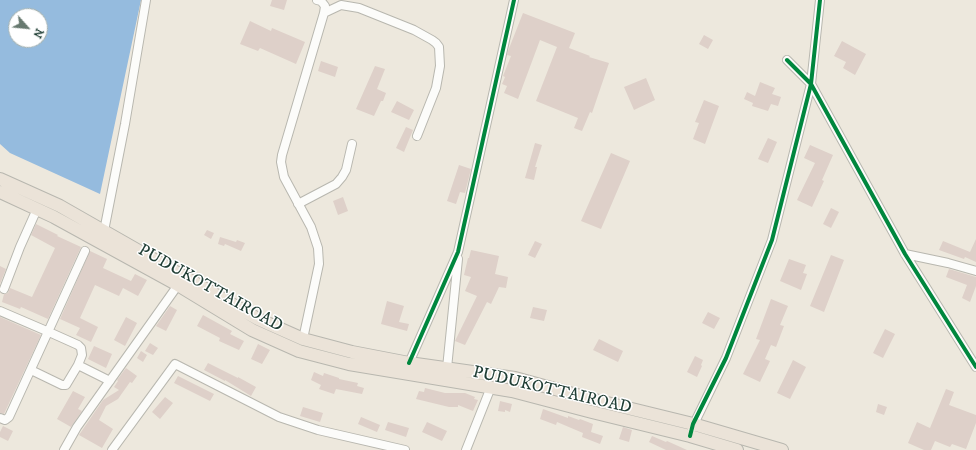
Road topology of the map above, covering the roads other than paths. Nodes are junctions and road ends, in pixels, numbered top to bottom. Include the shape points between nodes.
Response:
1 (146, 0) edge
2 (317, 0) edge
3 (514, 0) edge
4 (820, 0) edge
5 (324, 13) junction
6 (787, 60) dead end
7 (810, 84) junction
8 (417, 136) dead end
9 (352, 144) dead end
10 (0, 179) edge
11 (0, 192) edge
12 (298, 204) junction
13 (37, 209) junction
14 (97, 231) junction
15 (85, 251) dead end
16 (458, 252) junction
17 (905, 254) junction
18 (976, 271) edge
19 (180, 280) junction
20 (4, 289) dead end
21 (0, 311) edge
22 (49, 332) junction
23 (303, 339) junction
24 (409, 363) junction
25 (78, 364) junction
26 (976, 367) edge
27 (447, 368) junction
28 (31, 370) junction
29 (110, 381) junction
30 (491, 387) junction
31 (0, 418) edge
32 (693, 424) junction
33 (690, 436) junction
34 (64, 450) edge
35 (112, 450) edge
36 (405, 450) edge
37 (466, 450) edge
38 (737, 450) edge
39 (782, 450) edge

1 - 14 street via 125,124
2 - 5 street via 324,6
3 - 16 street
4 - 7 street
5 - 8 street via 341,6 359,8 414,30 436,43 439,47 440,66 436,88
5 - 12 street via 282,155 281,169
6 - 7 street
7 - 17 street
7 - 32 street via 772,240 726,358
9 - 12 street via 346,170 336,184
10 - 14 highway via 60,206
11 - 13 highway
12 - 23 street via 311,227 318,248 319,264
13 - 14 highway
13 - 20 street
14 - 19 highway
15 - 22 street
16 - 24 street
16 - 27 street
17 - 18 street via 948,262
17 - 26 street
19 - 23 highway, PUDUKOTTAIROAD
19 - 29 street
19 - 30 highway via 252,330 299,351 349,364
21 - 22 street
22 - 25 street via 81,348 82,355
22 - 28 street
23 - 24 highway, PUDUKOTTAIROAD
24 - 27 highway, PUDUKOTTAIROAD
25 - 28 street via 68,383 64,385
25 - 29 street
27 - 32 highway, PUDUKOTTAIROAD via 515,378
28 - 31 street via 9,417 5,420
29 - 34 street
30 - 33 highway
30 - 37 street
32 - 33 street
32 - 39 highway, PUDUKOTTAIROAD
33 - 38 highway
35 - 36 street via 175,364 279,417 318,430

